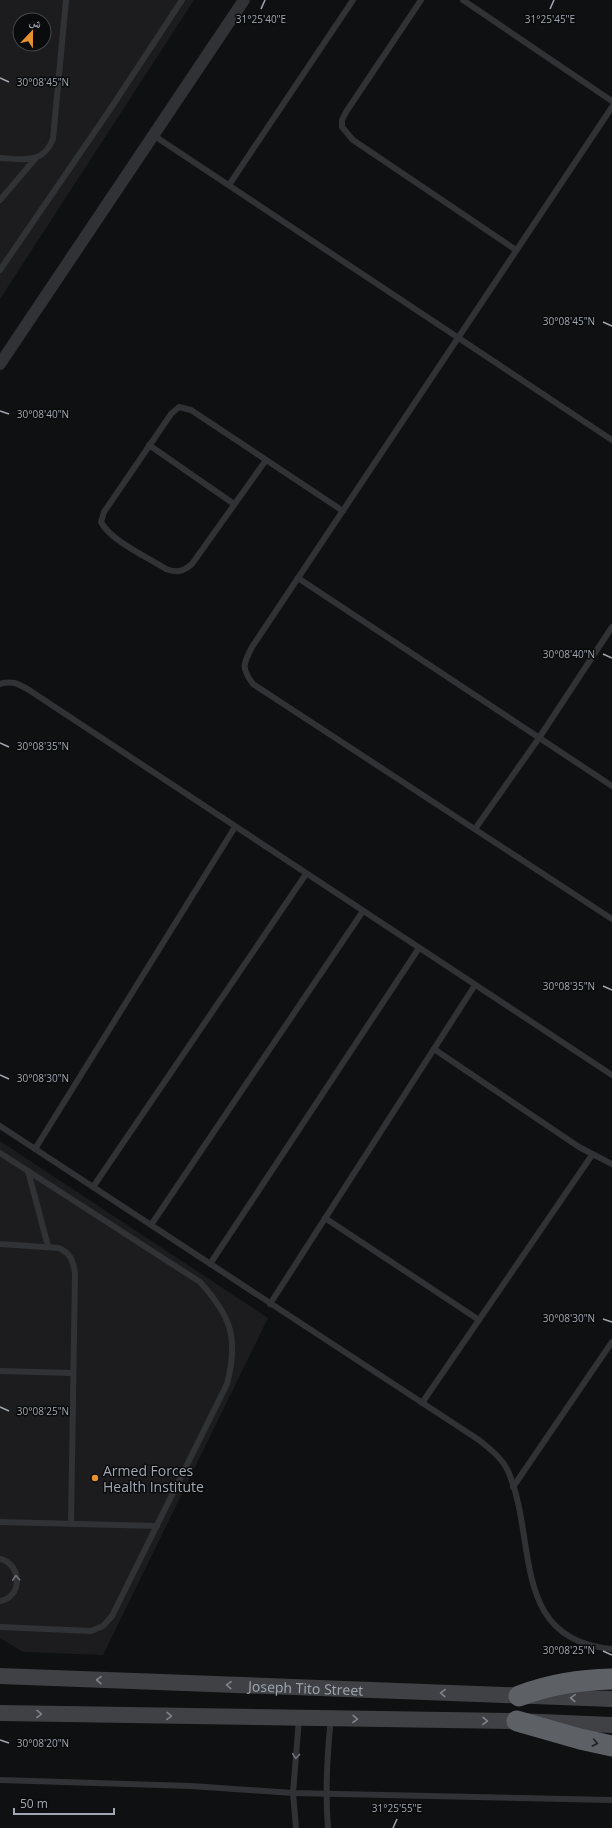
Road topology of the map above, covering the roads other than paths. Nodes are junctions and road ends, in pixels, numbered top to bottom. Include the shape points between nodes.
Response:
1 (66, 0) edge
2 (182, 0) edge
3 (244, 0) edge
4 (353, 0) edge
5 (421, 0) edge
6 (463, 0) edge
7 (612, 101) edge
8 (612, 108) edge
9 (153, 135) junction
10 (0, 158) edge
11 (35, 159) junction
12 (229, 185) junction
13 (0, 200) edge
14 (516, 250) junction
15 (0, 270) edge
16 (459, 337) junction
17 (0, 364) edge
18 (612, 440) edge
19 (150, 445) junction
20 (266, 460) junction
21 (234, 504) junction
22 (343, 511) junction
23 (298, 578) junction
24 (612, 627) edge
25 (0, 684) edge
26 (539, 738) junction
27 (612, 786) edge
28 (235, 827) junction
29 (475, 829) junction
30 (306, 874) junction
31 (363, 911) junction
32 (612, 919) edge
33 (419, 948) junction
34 (475, 985) junction
35 (434, 1049) junction
36 (612, 1075) edge
37 (0, 1126) edge
38 (35, 1149) junction
39 (0, 1153) edge
40 (592, 1155) junction
41 (612, 1164) edge
42 (28, 1171) junction
43 (93, 1187) junction
44 (325, 1218) junction
45 (151, 1225) junction
46 (0, 1244) edge
47 (48, 1246) junction
48 (210, 1264) junction
49 (270, 1304) junction
50 (479, 1320) junction
51 (612, 1342) edge
52 (0, 1371) edge
53 (73, 1373) junction
54 (422, 1403) junction
55 (513, 1487) junction
56 (0, 1522) edge
57 (70, 1524) junction
58 (158, 1526) junction
59 (0, 1559) edge
60 (0, 1601) edge
61 (0, 1627) edge
62 (612, 1649) edge
63 (0, 1676) edge
64 (612, 1679) edge
65 (519, 1696) junction
66 (612, 1699) edge
67 (0, 1713) edge
68 (299, 1718) junction
69 (331, 1718) junction
70 (517, 1721) junction
71 (612, 1725) edge
72 (612, 1746) edge
73 (0, 1780) edge
74 (293, 1794) junction
75 (326, 1794) junction
76 (612, 1800) edge
77 (296, 1828) edge
78 (328, 1828) edge

1 - 11 lane via 53,139 48,149
2 - 15 lane
3 - 9 street
4 - 12 lane
5 - 14 lane via 346,112 342,127 353,140
6 - 7 lane
8 - 14 lane
9 - 12 lane
9 - 17 street
10 - 11 lane
11 - 13 lane
12 - 16 lane
14 - 16 lane
16 - 18 lane
16 - 22 lane
19 - 20 lane via 179,406
19 - 21 lane
19 - 21 lane via 102,516 104,528 114,537 166,569 181,572 192,564
20 - 21 lane
20 - 22 lane
22 - 23 lane
23 - 26 lane
23 - 29 lane via 252,647 246,660 245,673 253,684
24 - 26 lane
25 - 28 lane via 8,681 19,683
26 - 27 lane
26 - 29 lane
28 - 30 lane
28 - 38 lane
29 - 32 lane
30 - 31 lane
30 - 43 lane
31 - 33 lane
31 - 45 lane
33 - 34 lane
33 - 48 lane
34 - 35 lane
34 - 36 lane
35 - 40 lane
35 - 44 lane
37 - 38 lane
38 - 43 lane
39 - 42 lane
40 - 41 lane
40 - 50 lane
42 - 47 lane
42 - 58 lane via 200,1282 215,1299 230,1325 234,1343 228,1384
43 - 45 lane
44 - 49 lane
44 - 50 lane
45 - 48 lane
46 - 47 lane
47 - 53 lane via 67,1252 72,1258 75,1274
48 - 49 lane
49 - 54 lane
50 - 54 lane
51 - 55 lane
52 - 53 lane
53 - 57 lane
54 - 55 lane via 479,1440 497,1456 508,1470
55 - 62 lane via 535,1594 545,1614 558,1629 577,1641
56 - 57 lane
57 - 58 lane
58 - 61 lane via 112,1616 103,1626 91,1631
60 -> 59 lane via 11,1596 18,1580 12,1565
65 -> 63 main road, Joseph Tito Street
64 - 65 highway via 543,1687
66 -> 65 main road, Joseph Tito Street
67 -> 68 main road, Joseph Tito Street
68 - 69 main road, Joseph Tito Street
68 -> 74 lane
69 -> 70 main road, Joseph Tito Street
69 - 75 lane
70 - 71 main road, Joseph Tito Street
70 -> 72 highway
73 - 74 lane via 191,1786
74 - 75 lane
74 - 77 lane
75 - 76 lane
75 - 78 lane

